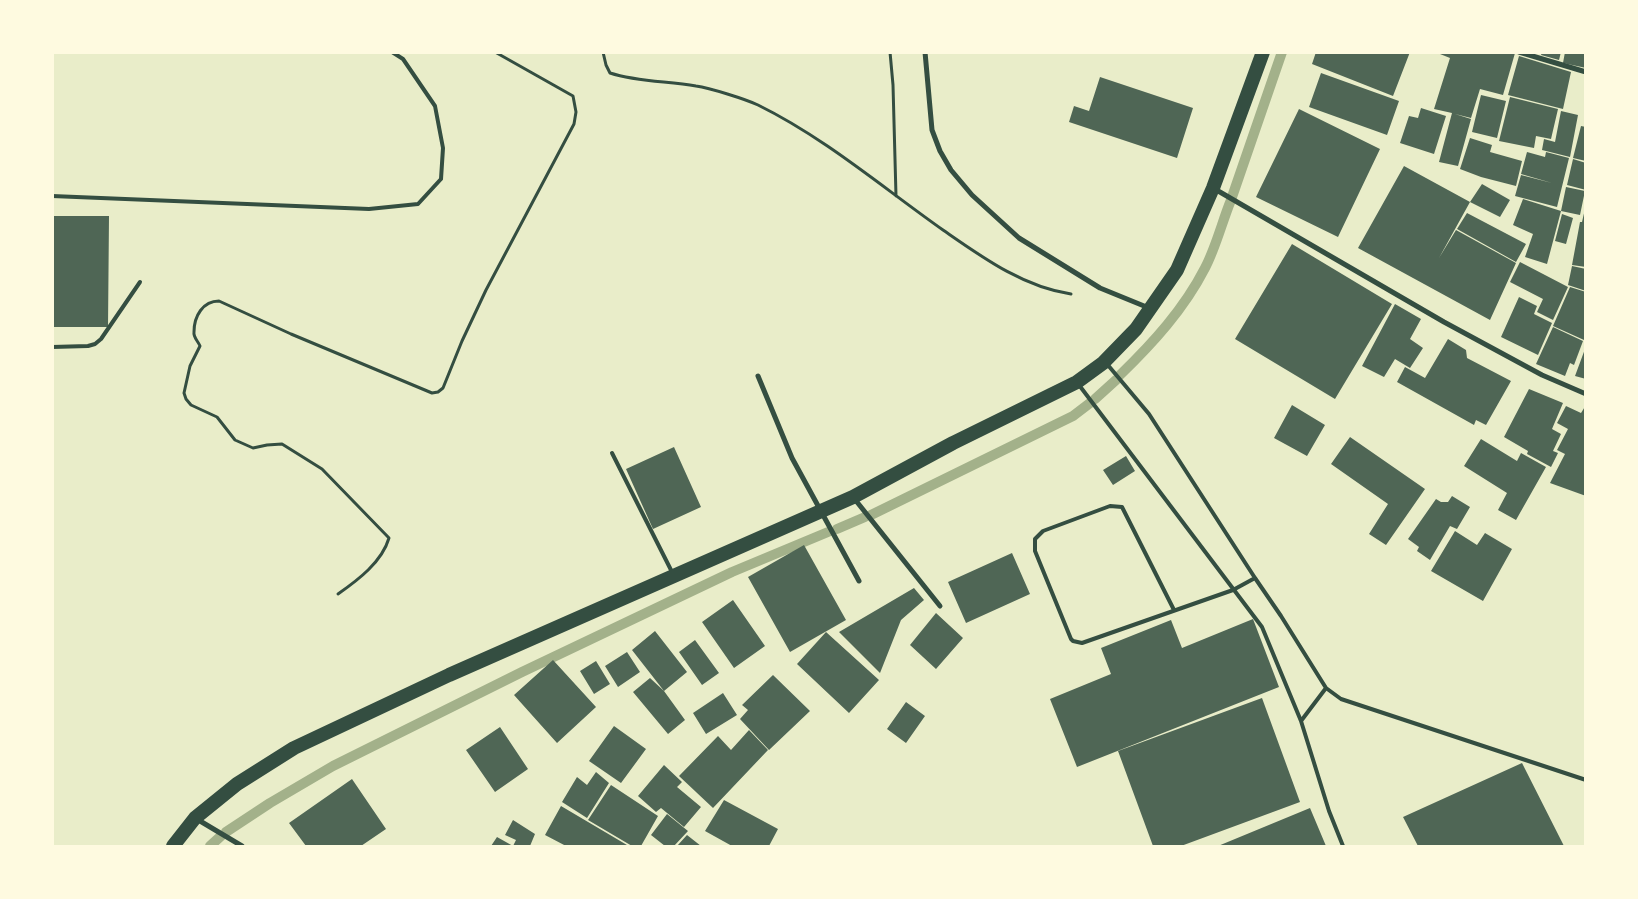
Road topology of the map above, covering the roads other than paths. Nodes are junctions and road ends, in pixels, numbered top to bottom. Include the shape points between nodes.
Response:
1 (392, 52) edge
2 (925, 52) edge
3 (1263, 52) edge
4 (1519, 52) edge
5 (1586, 72) edge
6 (1213, 188) junction
7 (52, 196) edge
8 (140, 282) dead end
9 (1150, 309) junction
10 (52, 347) edge
11 (1105, 361) junction
12 (758, 376) dead end
13 (1077, 382) junction
14 (1586, 394) edge
15 (612, 453) dead end
16 (853, 497) junction
17 (820, 511) junction
18 (674, 577) junction
19 (1255, 578) junction
20 (859, 581) dead end
21 (1233, 590) junction
22 (940, 606) dead end
23 (1174, 610) junction
24 (1326, 688) junction
25 (1301, 721) junction
26 (1586, 780) edge
27 (195, 818) junction
28 (173, 846) edge
29 (242, 846) edge
30 (1343, 846) edge

1 - 7 lane via 403,59 435,106 443,148 441,179 418,204 369,209
2 - 9 street via 932,130 951,170 972,195 1019,238 1100,288
3 - 6 highway
4 - 5 street
6 - 9 highway via 1177,270
6 - 14 street via 1444,322 1542,375
8 - 10 lane via 95,344
9 - 11 highway via 1136,330
11 - 13 highway
11 - 19 lane via 1149,414
12 - 17 street via 792,458
13 - 16 highway
13 - 21 lane
15 - 18 lane
16 - 17 highway
16 - 22 street
17 - 18 highway
17 - 20 street
18 - 27 highway via 449,675 294,748 237,784
19 - 21 lane
19 - 24 lane
21 - 23 lane
21 - 25 lane via 1262,627
23 - 23 lane via 1082,643 1073,641 1035,551 1035,539 1042,531 1110,506 1122,507
24 - 25 lane
24 - 26 lane via 1341,699
25 - 30 lane
27 - 28 highway
27 - 29 street

